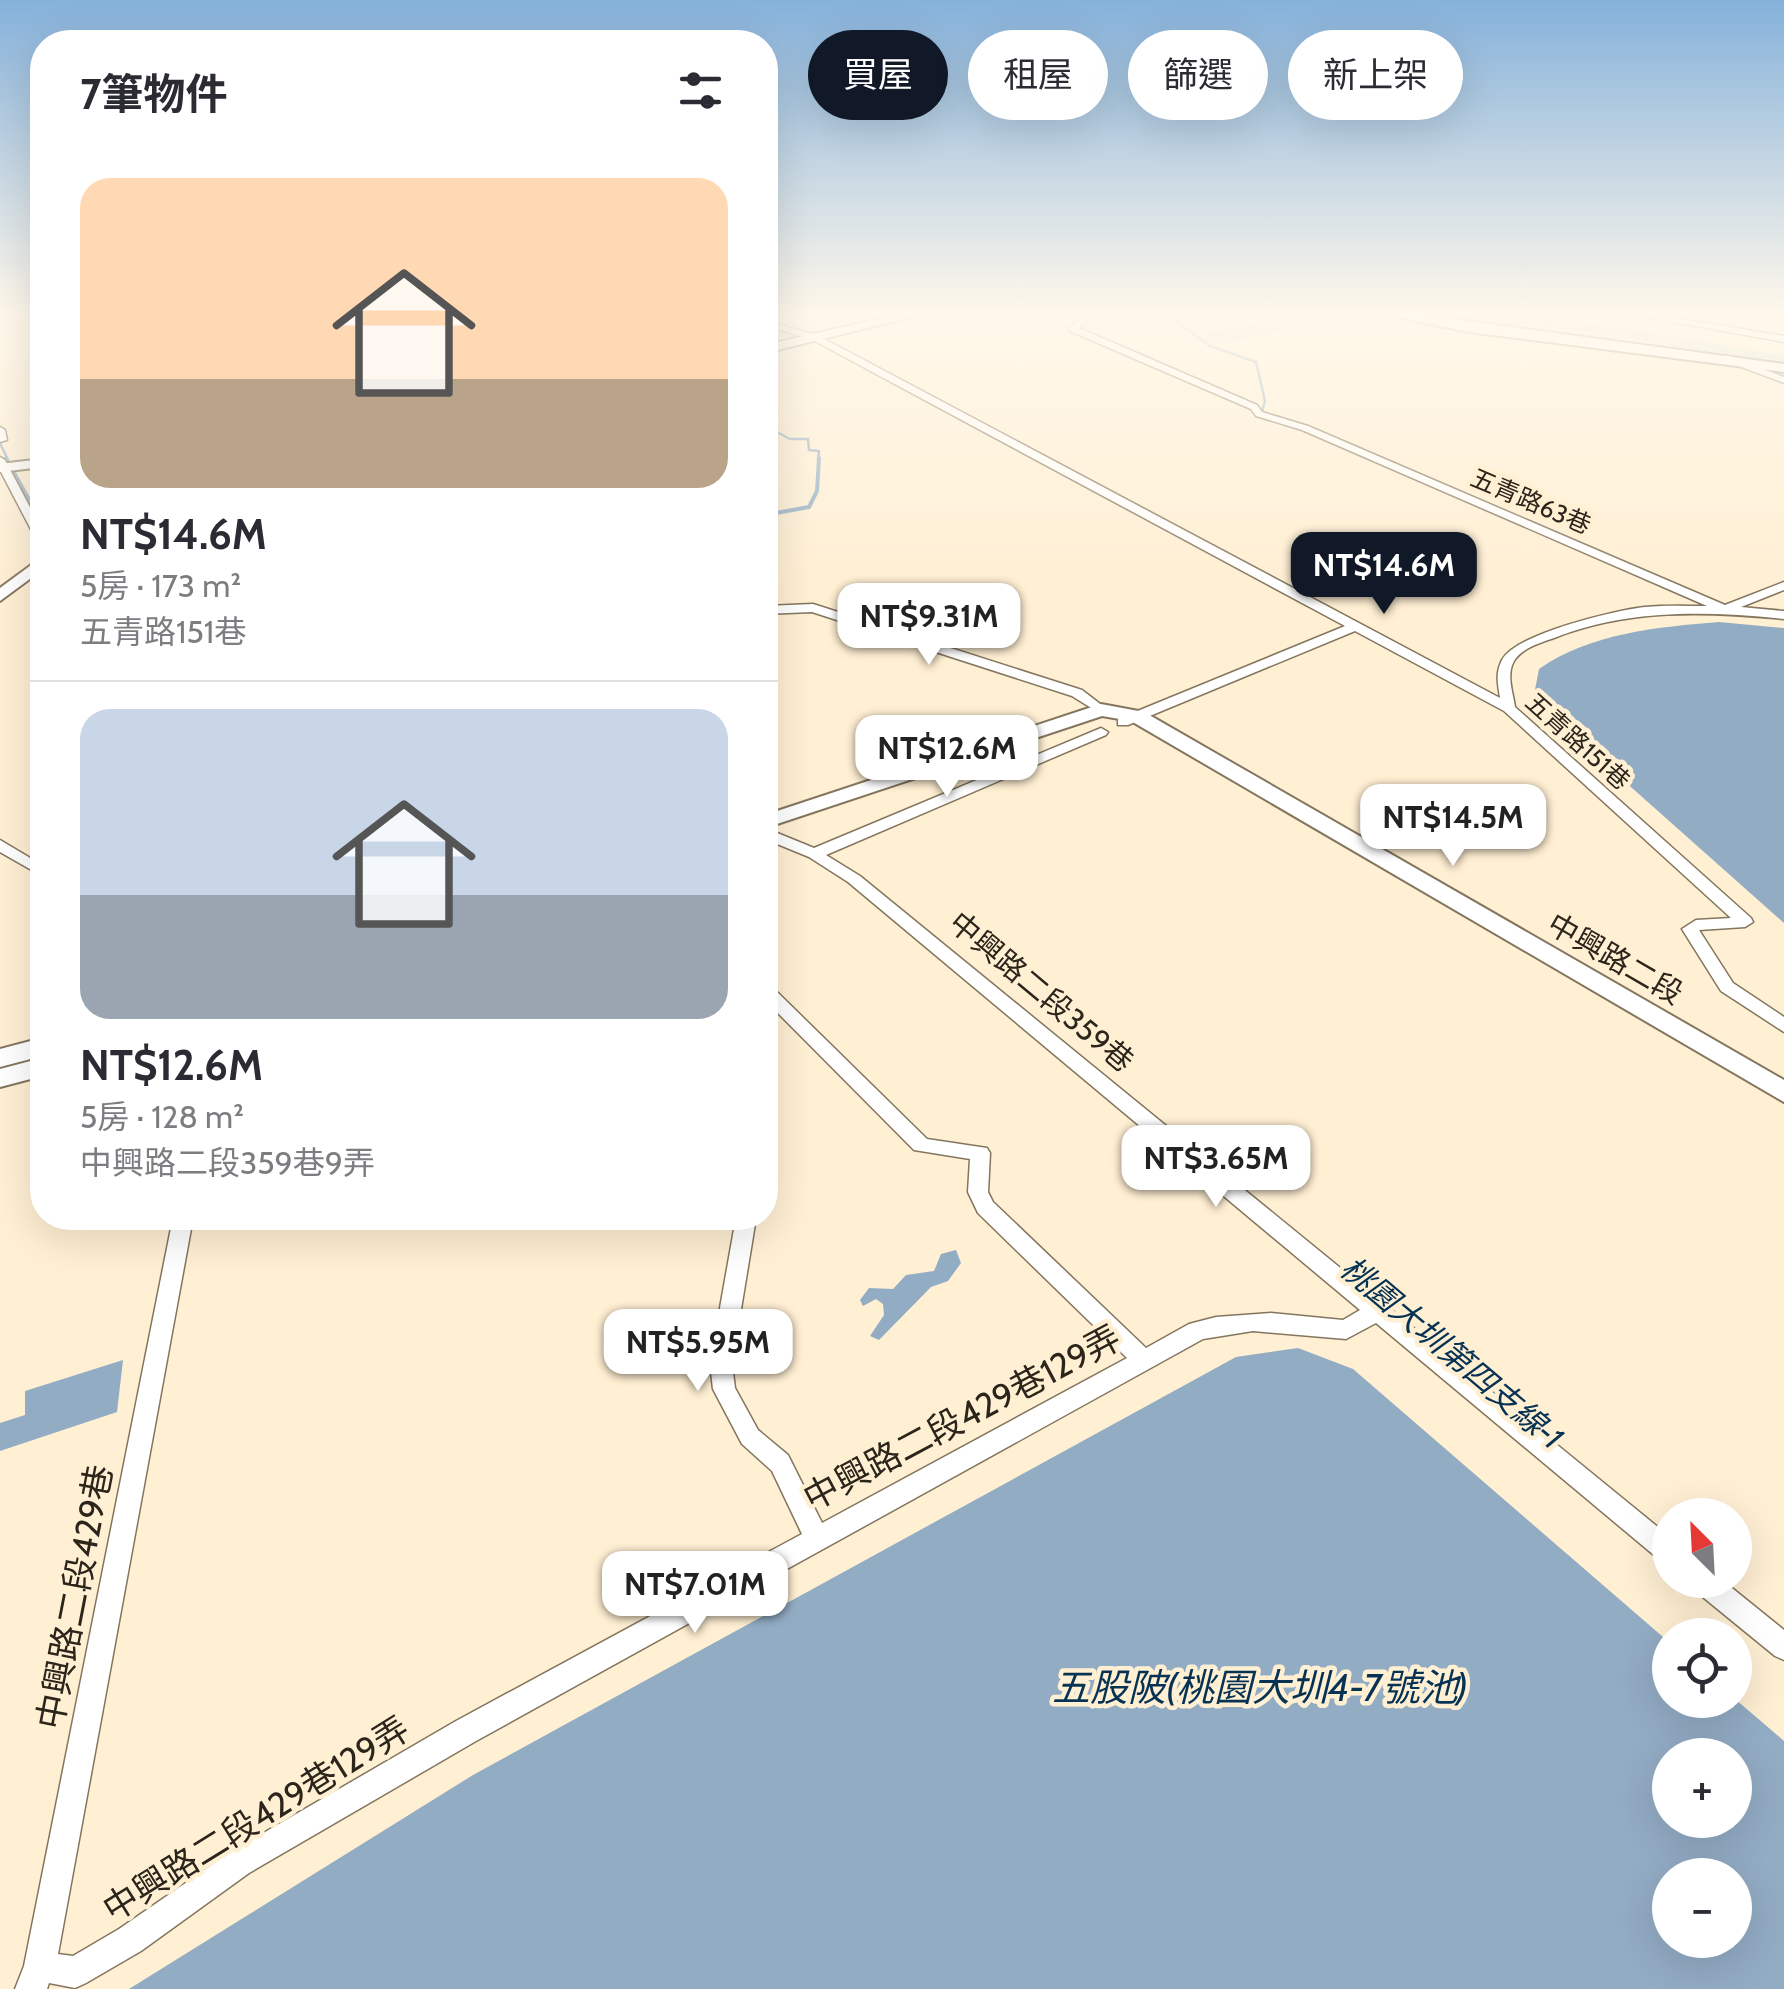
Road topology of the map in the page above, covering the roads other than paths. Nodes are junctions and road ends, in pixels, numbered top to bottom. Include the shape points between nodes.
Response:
1 (941, 405) edge
2 (1247, 405) edge
3 (0, 430) edge
4 (0, 438) edge
5 (30, 464) edge
6 (1, 465) edge
7 (30, 517) edge
8 (30, 567) edge
9 (30, 569) edge
10 (1784, 586) edge
11 (0, 588) edge
12 (0, 596) edge
13 (778, 609) edge
14 (1724, 609) junction
15 (1784, 615) edge
16 (1355, 626) junction
17 (1509, 708) junction
18 (1115, 720) junction
19 (778, 831) edge
20 (778, 838) edge
21 (0, 845) edge
22 (814, 854) junction
23 (30, 864) edge
24 (1451, 907) junction
25 (778, 1003) edge
26 (1784, 1026) edge
27 (30, 1050) edge
28 (0, 1058) edge
29 (30, 1070) edge
30 (0, 1078) edge
31 (1784, 1092) edge
32 (1784, 1110) edge
33 (180, 1230) edge
34 (744, 1230) edge
35 (1372, 1314) junction
36 (1144, 1360) junction
37 (816, 1536) junction
38 (1652, 1539) edge
39 (1724, 1598) edge
40 (1784, 1648) edge
41 (36, 1978) edge

1 - 16 street, 五青路151巷
2 - 14 street, 五青路63巷
3 - 4 street
5 - 6 street
6 - 7 street
8 - 11 street
9 - 12 street
10 - 14 street
13 - 18 street via 813,608 1077,693
14 - 15 street, 五青路63巷
14 - 17 street via 1642,611 1525,645 1509,658 1503,676
16 - 17 street, 五青路151巷
16 - 18 street
17 - 26 street, 五青路151巷 via 1745,922 1690,929 1727,987
18 - 19 street
18 - 22 street
18 - 24 street, 中興路二段
20 - 22 street, 中興路二段359巷
21 - 23 street
22 - 35 street, 中興路二段359巷 via 854,880
24 - 31 street, 中興路二段
24 - 32 street, 中興路二段
25 - 36 street via 921,1145 980,1154 978,1192 985,1207
27 - 28 street
29 - 30 street
33 - 41 street, 中興路二段429巷
34 - 37 street via 721,1364 724,1389 750,1437 787,1475
35 - 36 street, 中興路二段429巷129弄 via 1346,1330 1232,1320
35 - 38 street, 中興路二段359巷
36 - 37 street, 中興路二段429巷129弄
37 - 41 street, 中興路二段429巷129弄 via 239,1863 75,1972
39 - 40 street

